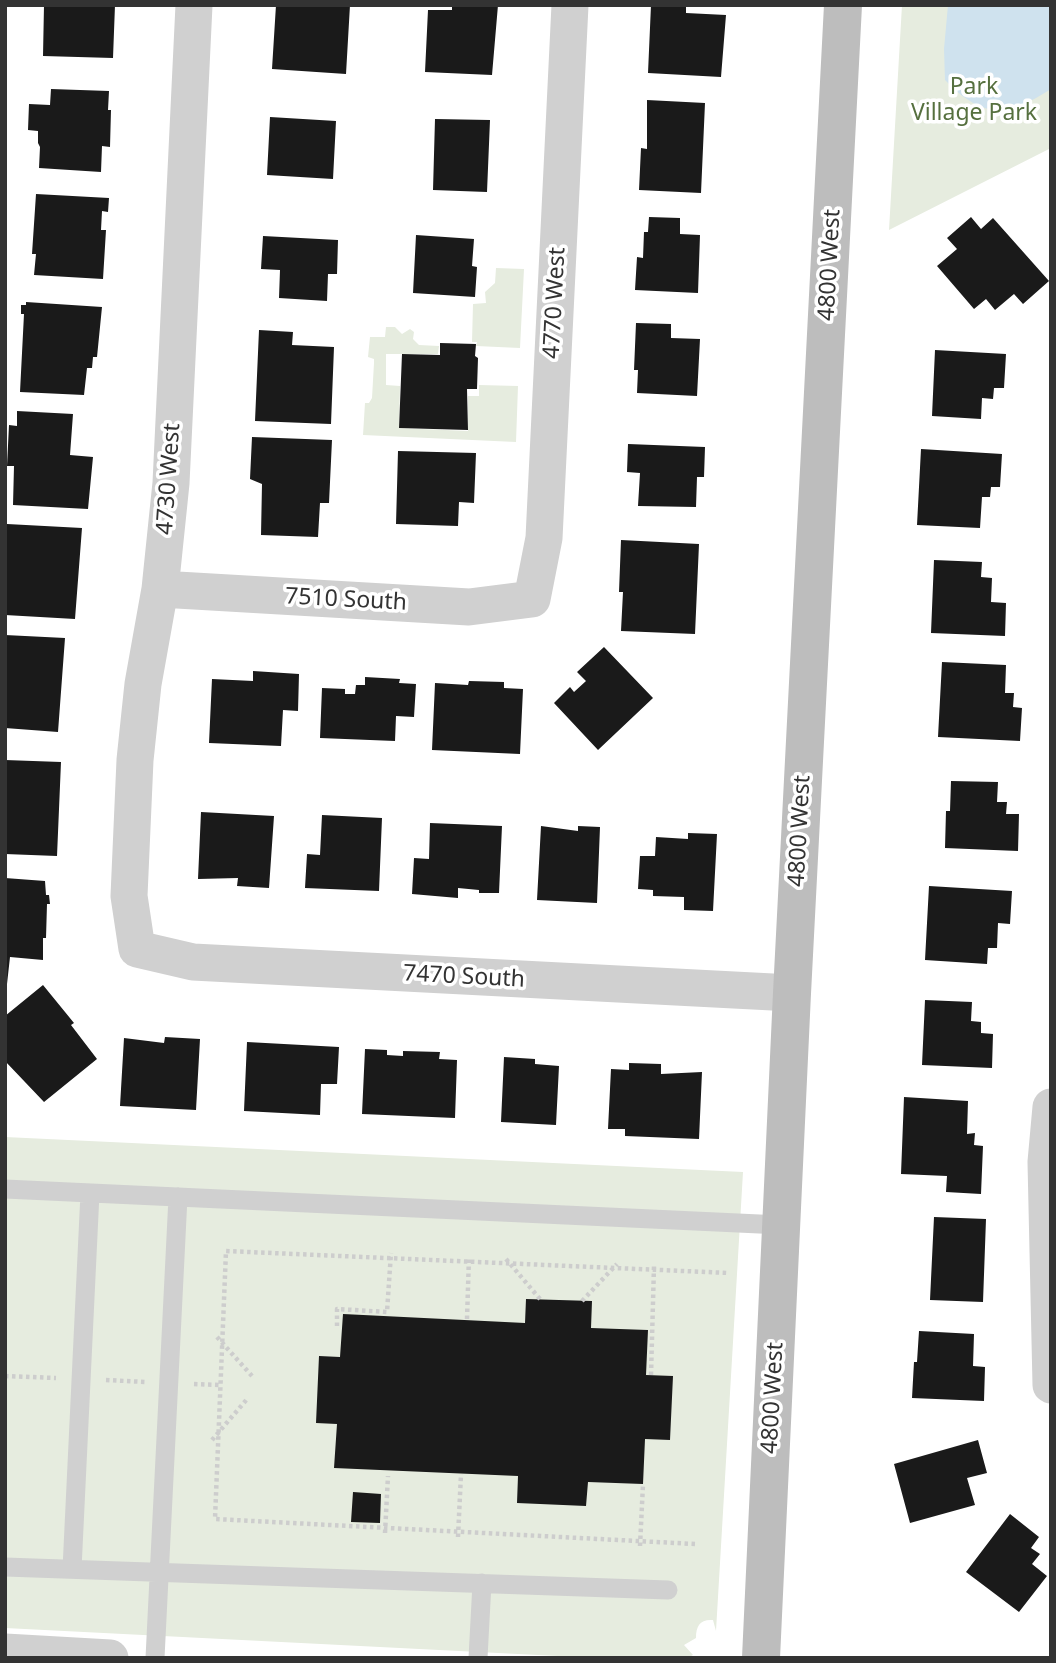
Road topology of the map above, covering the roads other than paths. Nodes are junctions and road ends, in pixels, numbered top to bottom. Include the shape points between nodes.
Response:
1 (194, 5) edge
2 (570, 5) edge
3 (843, 5) edge
4 (160, 589) junction
5 (531, 599) joint
6 (137, 950) joint
7 (792, 993) junction
8 (1051, 1107) edge
9 (1049, 1162) edge
10 (5, 1189) edge
11 (90, 1193) junction
12 (178, 1197) junction
13 (781, 1225) junction
14 (1051, 1385) edge
15 (5, 1567) edge
16 (72, 1569) junction
17 (160, 1572) junction
18 (482, 1583) junction
19 (667, 1590) dead end
20 (5, 1653) edge
21 (110, 1658) edge
22 (156, 1658) edge
23 (478, 1658) edge
24 (761, 1658) edge

1 - 4 street, 4730 West via 171,483
2 - 5 street, 4770 West via 544,538
3 - 7 main road, 4800 West
4 - 5 street, 7510 South via 469,607
4 - 6 street, 4730 West via 135,760 129,896
6 - 7 street, 7470 South via 193,962
7 - 13 main road, 4800 West
8 - 9 street
9 - 14 street
10 - 11 lane
11 - 12 lane
11 - 16 lane
12 - 13 lane
12 - 17 lane
13 - 24 main road, 4800 West
15 - 16 lane
16 - 17 lane
17 - 18 lane
17 - 22 lane
18 - 19 lane
18 - 23 lane
20 - 21 street

